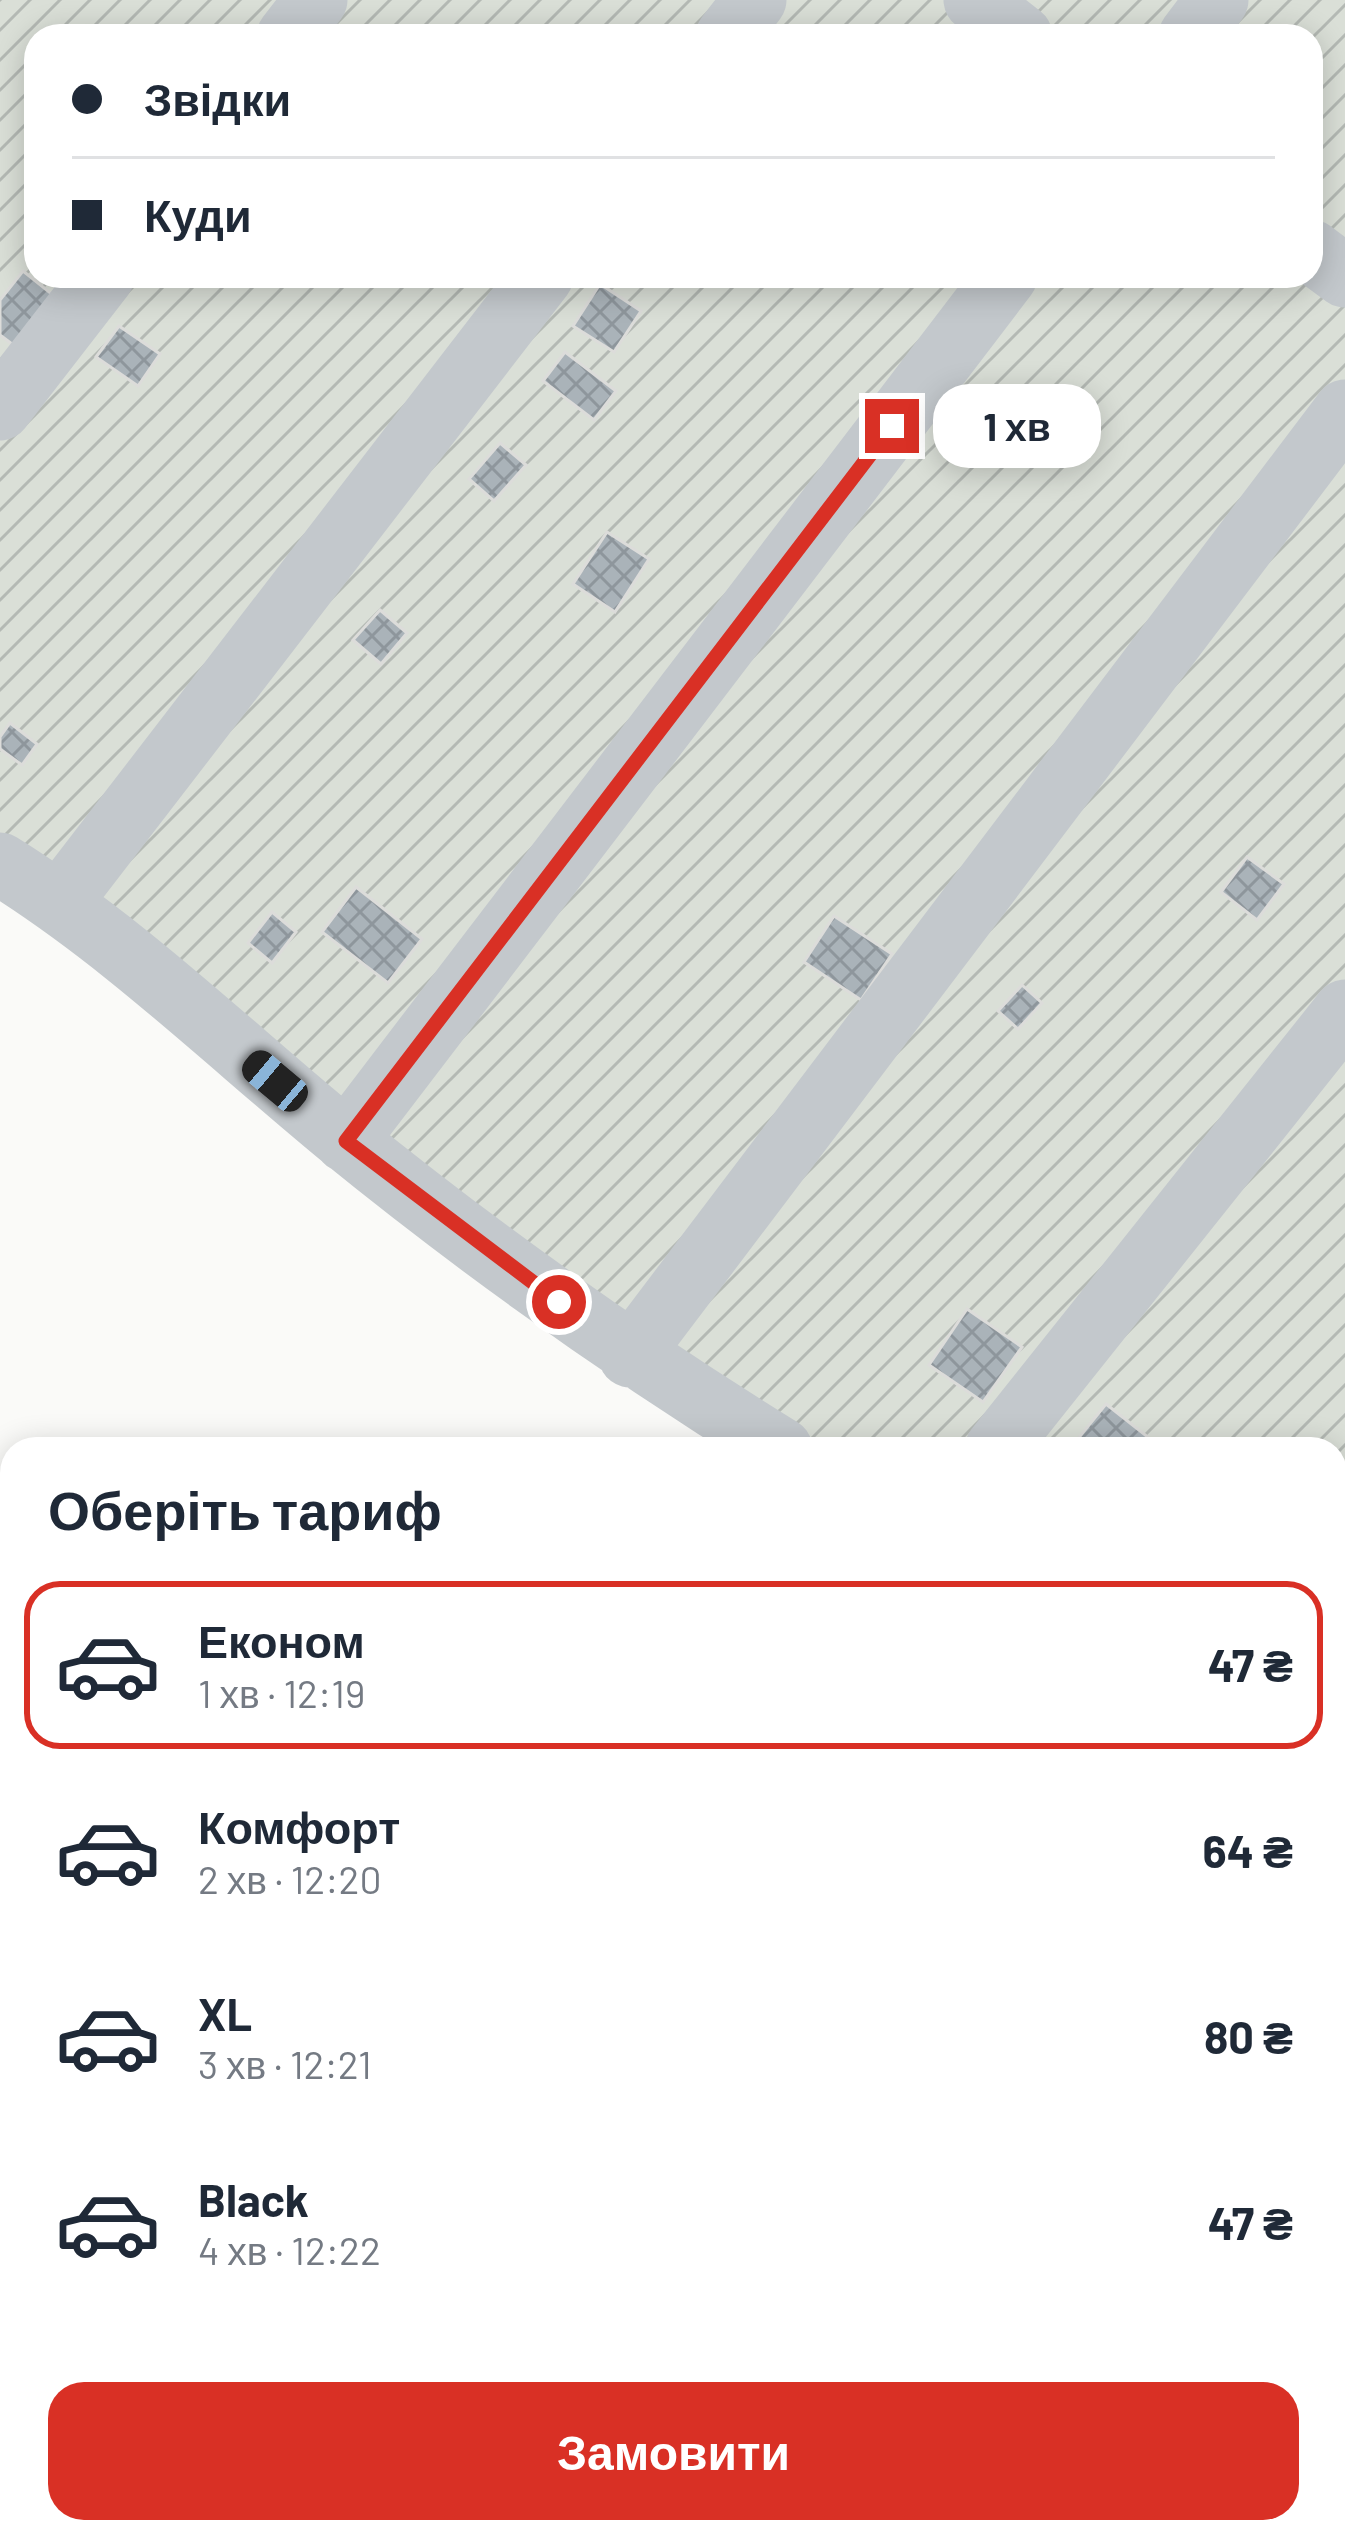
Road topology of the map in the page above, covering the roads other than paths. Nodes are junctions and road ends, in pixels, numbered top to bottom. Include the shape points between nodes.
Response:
1 (316, 0) edge
2 (755, 0) edge
3 (975, 0) edge
4 (297, 24) edge
5 (736, 24) edge
6 (1006, 24) edge
7 (94, 288) edge
8 (533, 288) edge
9 (997, 288) edge
10 (0, 409) edge
11 (1345, 411) edge
12 (0, 864) edge
13 (60, 902) junction
14 (1345, 1012) edge
15 (346, 1141) junction
16 (630, 1355) junction
17 (763, 1437) edge
18 (1005, 1437) edge

1 - 4 street
2 - 5 street
3 - 6 street
7 - 10 street
8 - 13 street
9 - 15 street
11 - 16 street
12 - 13 street
13 - 15 street
14 - 18 street
15 - 16 street
16 - 17 street

